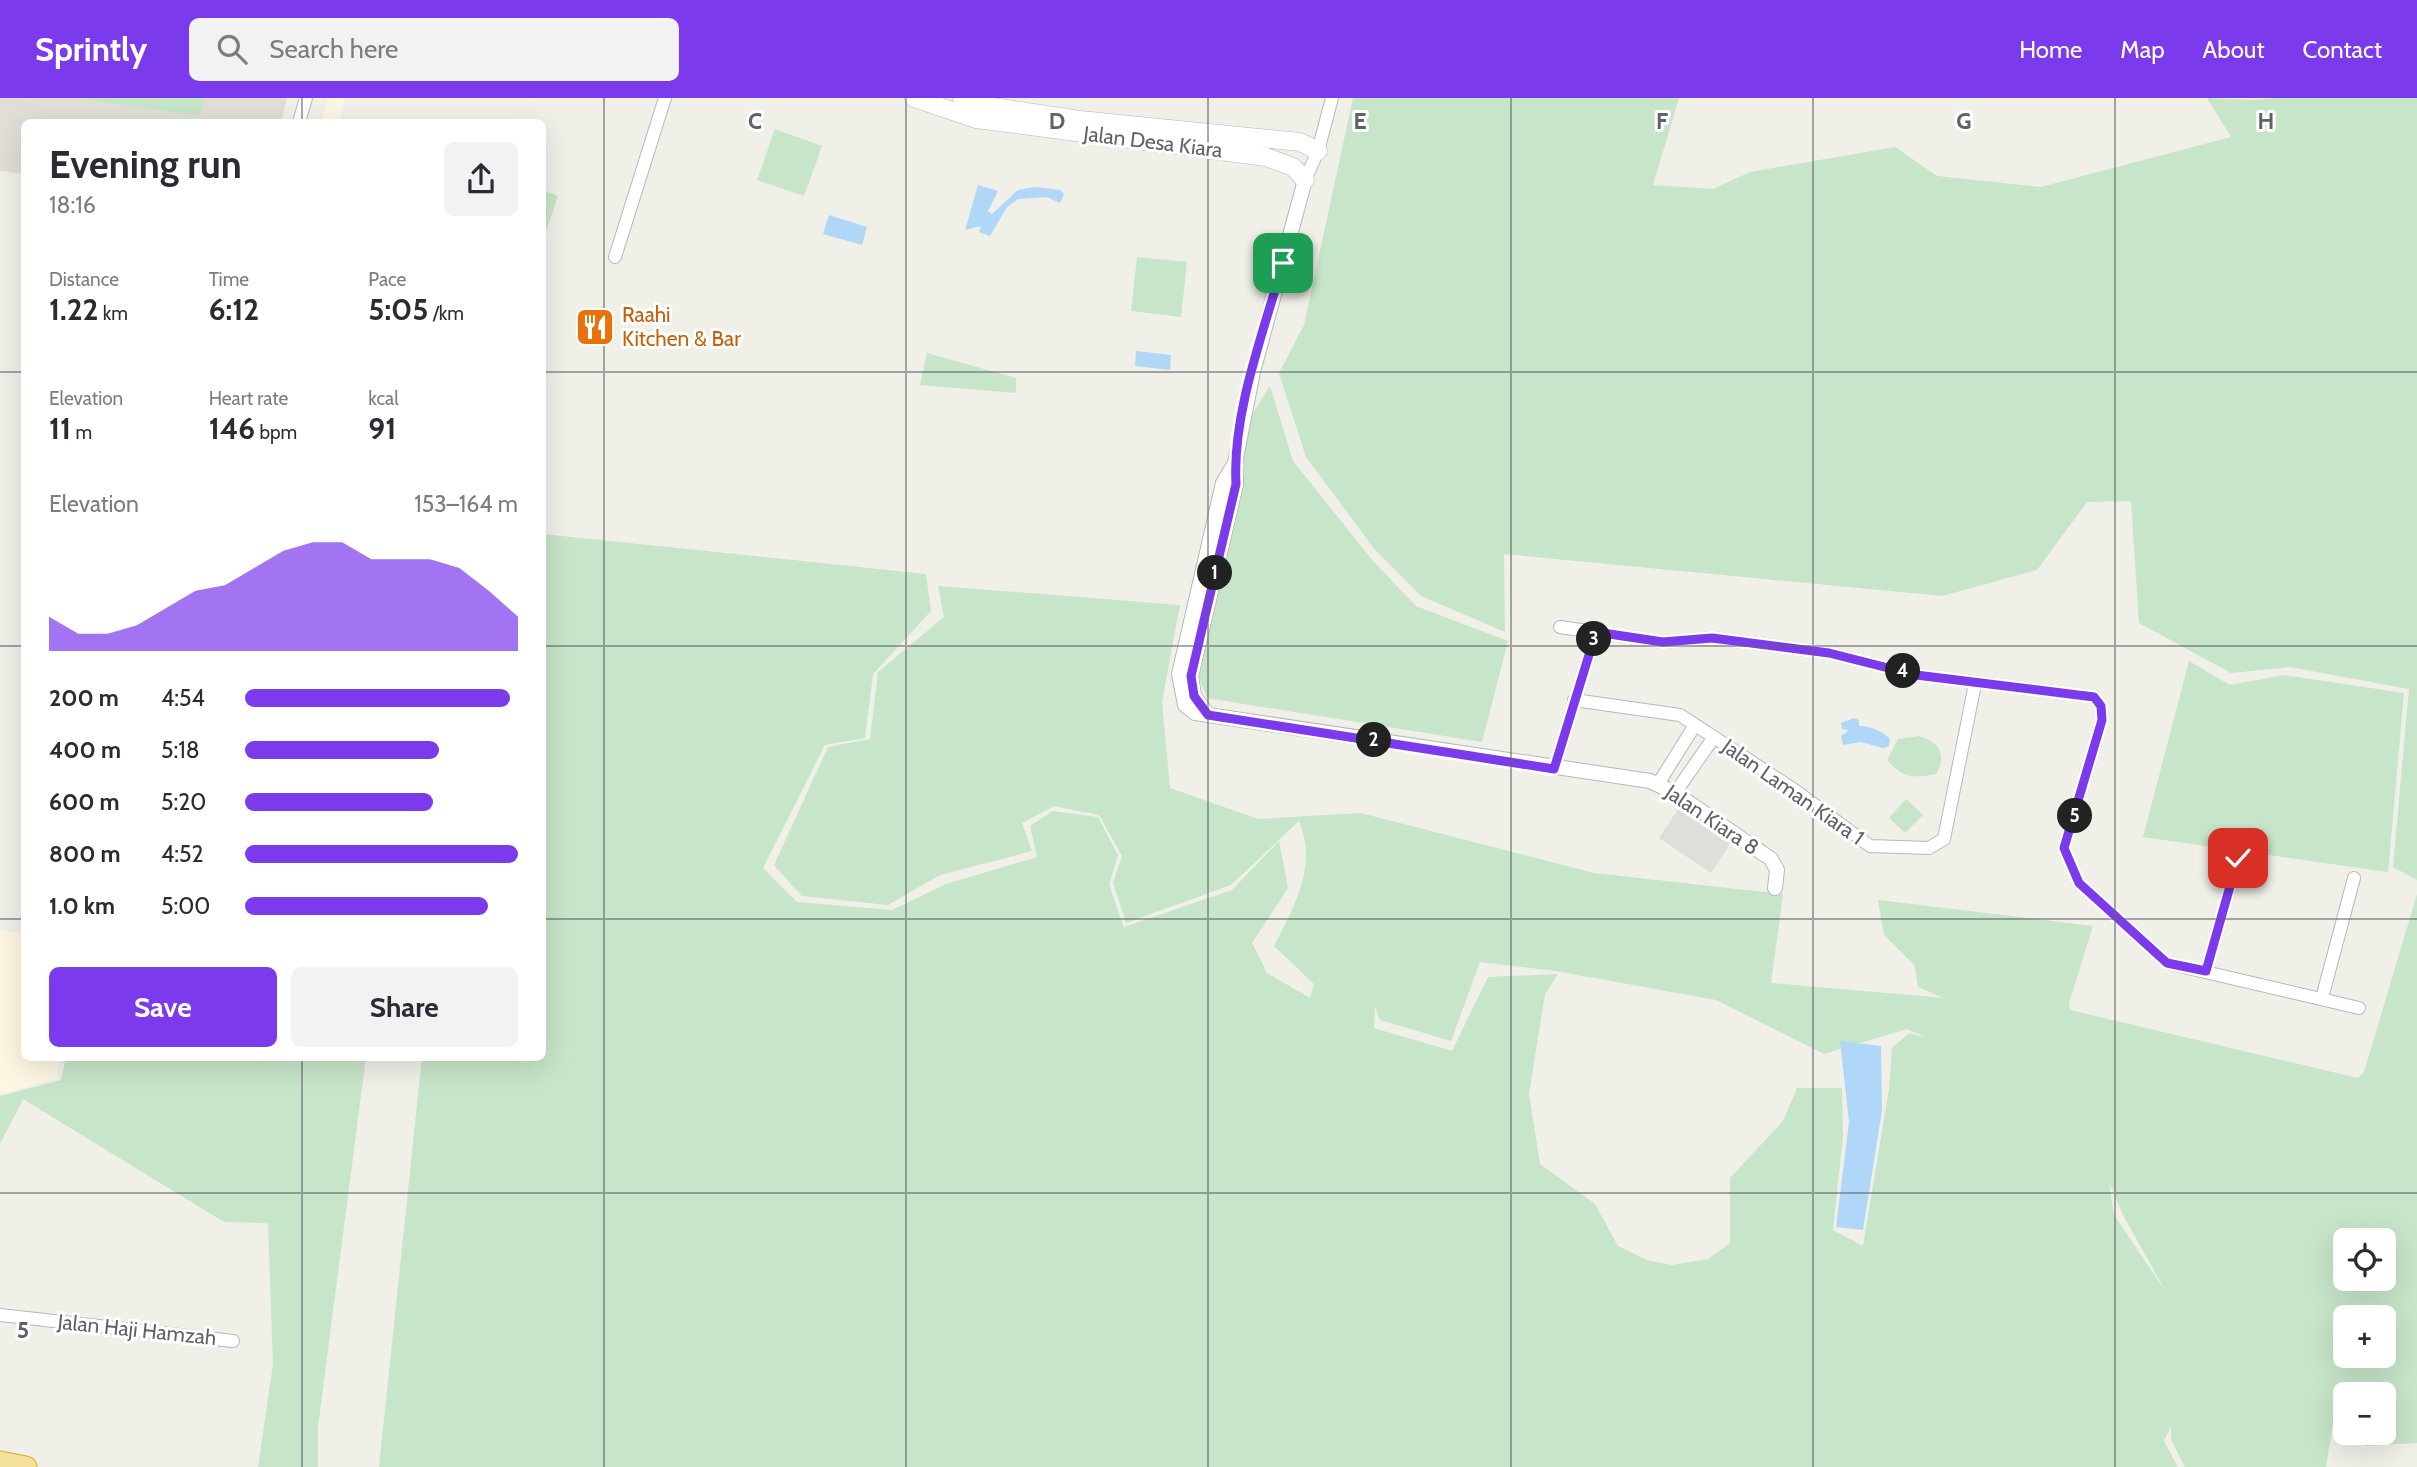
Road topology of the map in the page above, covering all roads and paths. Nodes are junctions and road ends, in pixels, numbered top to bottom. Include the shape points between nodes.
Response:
1 (306, 98) edge
2 (665, 98) edge
3 (914, 98) edge
4 (962, 98) edge
5 (1332, 98) edge
6 (300, 119) edge
7 (1318, 151) junction
8 (1306, 180) junction
9 (615, 257) dead end
10 (1560, 627) dead end
11 (1596, 632) junction
12 (1975, 684) junction
13 (1574, 700) junction
14 (1695, 725) junction
15 (1714, 737) junction
16 (1554, 769) junction
17 (1658, 784) junction
18 (1675, 793) junction
19 (2238, 858) dead end
20 (2354, 878) dead end
21 (1775, 888) dead end
22 (2206, 971) junction
23 (2322, 998) junction
24 (2360, 1008) dead end
25 (0, 1315) edge
26 (233, 1340) dead end
27 (0, 1462) edge
28 (26, 1467) edge

1 - 6 street
2 - 9 street
3 - 8 main road, Jalan Desa Kiara via 976,120 1266,156 1293,167
4 - 7 main road, Jalan Desa Kiara via 980,105 1080,120 1300,142
5 - 7 street
7 - 8 street
8 - 16 street, Jalan Kiara 8 via 1253,372 1235,463 1223,483 1179,674 1185,705 1195,713
10 - 11 street
11 - 12 street via 1663,642 1712,638 1829,653
11 - 13 street
12 - 15 street, Jalan Laman Kiara 1 via 1944,839 1929,848 1870,846
12 - 22 street via 2094,697 2101,706 2102,720 2064,848 2079,883 2154,954 2167,963
13 - 14 street, Jalan Laman Kiara 1 via 1680,715
13 - 16 street
14 - 15 street, Jalan Laman Kiara 1
14 - 17 street
15 - 18 street
16 - 17 street, Jalan Kiara 8
17 - 18 street, Jalan Kiara 8
18 - 21 street, Jalan Kiara 8 via 1771,859 1777,870
19 - 22 street
20 - 23 street
22 - 23 street
23 - 24 street
25 - 26 street, Jalan Haji Hamzah
27 - 28 highway

